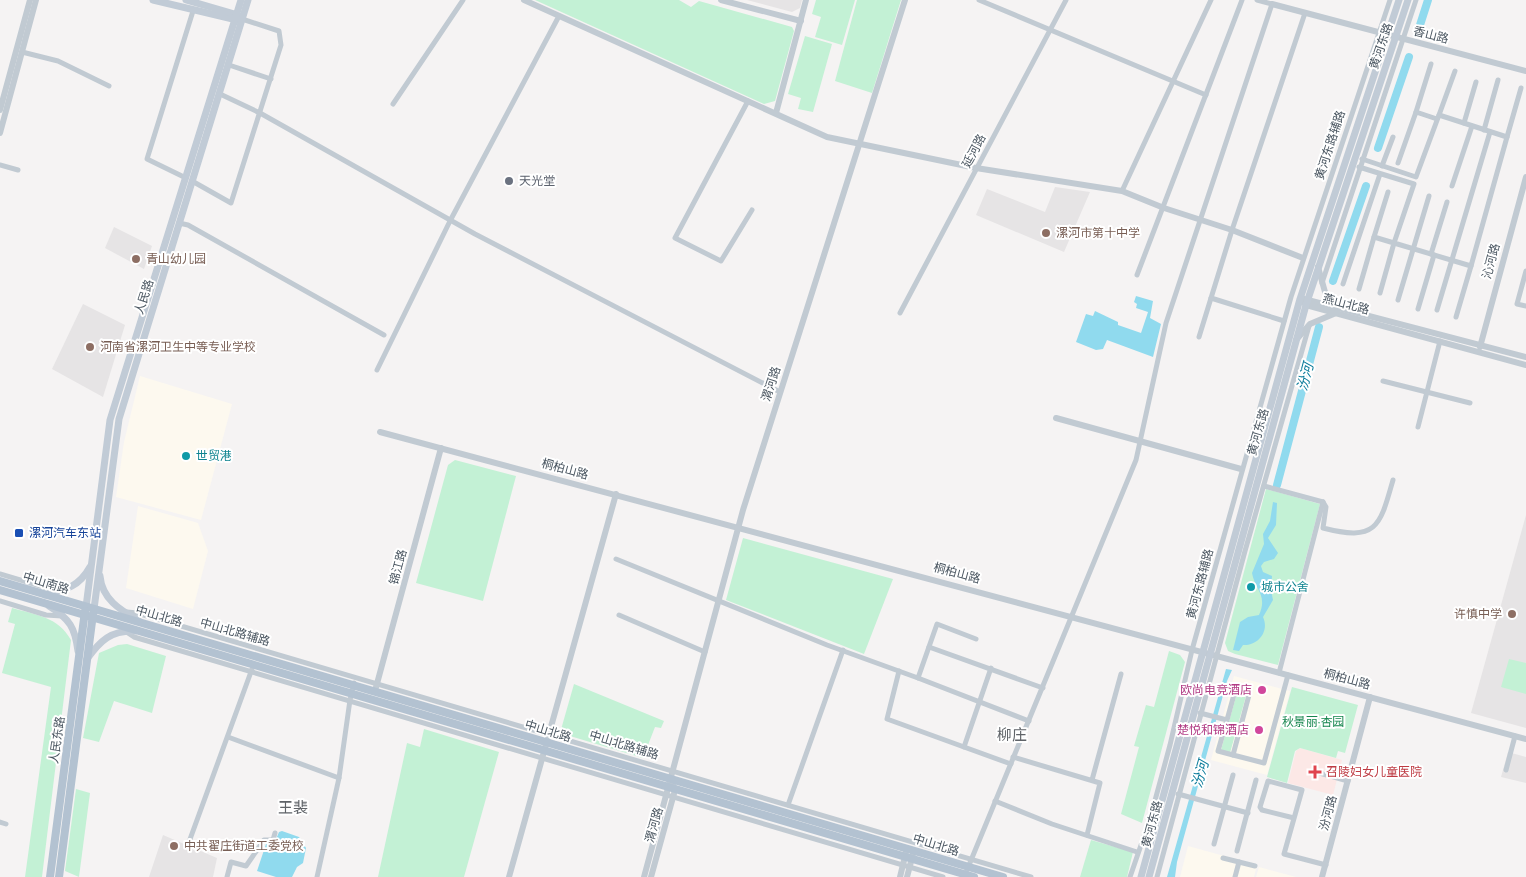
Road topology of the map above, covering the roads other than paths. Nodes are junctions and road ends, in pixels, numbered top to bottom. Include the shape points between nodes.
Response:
1 (30, 0) edge
2 (36, 0) edge
3 (153, 0) edge
4 (186, 0) edge
5 (241, 0) edge
6 (248, 0) edge
7 (463, 0) edge
8 (524, 0) edge
9 (721, 0) edge
10 (806, 0) edge
11 (905, 0) edge
12 (979, 0) edge
13 (1066, 0) edge
14 (1210, 0) edge
15 (1242, 0) edge
16 (1257, 0) edge
17 (1390, 0) edge
18 (1399, 0) edge
19 (1408, 0) edge
20 (1416, 0) edge
21 (990, 2) edge
22 (207, 3) edge
23 (1272, 4) junction
24 (194, 11) junction
25 (236, 13) junction
26 (1306, 13) junction
27 (559, 16) junction
28 (242, 19) junction
29 (234, 21) junction
30 (801, 21) junction
31 (1051, 30) junction
32 (1378, 33) junction
33 (1386, 35) junction
34 (1399, 38) junction
35 (22, 52) junction
36 (1431, 64) dead end
37 (229, 65) junction
38 (1455, 71) dead end
39 (1526, 71) edge
40 (270, 79) junction
41 (1498, 80) dead end
42 (1174, 82) junction
43 (1476, 82) dead end
44 (108, 86) dead end
45 (1521, 88) dead end
46 (220, 94) junction
47 (1206, 95) junction
48 (748, 101) junction
49 (393, 104) dead end
50 (0, 110) edge
51 (1416, 112) junction
52 (260, 113) junction
53 (776, 113) junction
54 (1438, 117) junction
55 (1464, 123) junction
56 (1472, 126) junction
57 (1484, 130) junction
58 (1490, 132) junction
59 (0, 133) edge
60 (1393, 137) dead end
61 (1507, 137) junction
62 (859, 144) junction
63 (1362, 159) junction
64 (1398, 163) dead end
65 (0, 165) edge
66 (1382, 166) junction
67 (1359, 167) junction
68 (976, 168) junction
69 (18, 170) dead end
70 (1380, 174) junction
71 (1526, 177) edge
72 (189, 179) junction
73 (1452, 186) dead end
74 (1122, 191) junction
75 (1388, 192) dead end
76 (1429, 196) dead end
77 (1447, 202) dead end
78 (1164, 208) junction
79 (752, 210) dead end
80 (1199, 220) junction
81 (450, 221) junction
82 (179, 223) junction
83 (1232, 230) junction
84 (1374, 237) junction
85 (1394, 243) junction
86 (1412, 248) junction
87 (1432, 254) junction
88 (1303, 258) junction
89 (1452, 260) junction
90 (1318, 265) junction
91 (1471, 266) junction
92 (1526, 271) edge
93 (1137, 275) dead end
94 (1322, 284) junction
95 (1343, 284) dead end
96 (1359, 289) dead end
97 (1380, 293) dead end
98 (1291, 296) junction
99 (1211, 298) junction
100 (1398, 300) dead end
101 (1305, 301) junction
102 (1526, 306) edge
103 (1418, 309) dead end
104 (1338, 310) junction
105 (1437, 310) dead end
106 (900, 313) dead end
107 (1456, 317) dead end
108 (1284, 321) junction
109 (1310, 324) junction
110 (384, 335) dead end
111 (1199, 337) dead end
112 (1296, 340) junction
113 (1440, 341) junction
114 (1480, 348) junction
115 (1526, 357) edge
116 (1526, 365) edge
117 (377, 370) dead end
118 (1383, 381) dead end
119 (780, 392) junction
120 (1427, 392) junction
121 (1470, 403) dead end
122 (1056, 418) dead end
123 (1418, 427) dead end
124 (380, 432) dead end
125 (1140, 441) junction
126 (441, 448) junction
127 (1242, 469) junction
128 (1393, 480) dead end
129 (1264, 486) junction
130 (616, 494) junction
131 (1323, 502) junction
132 (739, 526) junction
133 (616, 559) dead end
134 (91, 565) junction
135 (99, 567) junction
136 (0, 574) edge
137 (0, 581) edge
138 (0, 590) edge
139 (58, 591) junction
140 (44, 598) junction
141 (719, 599) junction
142 (0, 601) edge
143 (89, 612) junction
144 (124, 612) junction
145 (619, 615) dead end
146 (64, 616) junction
147 (1073, 617) junction
148 (146, 628) junction
149 (125, 631) junction
150 (976, 639) dead end
151 (929, 647) junction
152 (843, 650) junction
153 (1192, 650) junction
154 (705, 652) junction
155 (1202, 653) junction
156 (1214, 656) junction
157 (83, 658) junction
158 (253, 667) junction
159 (991, 668) junction
160 (899, 671) junction
161 (1278, 673) junction
162 (1121, 674) dead end
163 (1288, 675) junction
164 (918, 678) junction
165 (355, 681) junction
166 (376, 687) junction
167 (1042, 688) junction
168 (351, 696) junction
169 (1370, 697) junction
170 (980, 701) junction
171 (1198, 712) junction
172 (1227, 720) junction
173 (1029, 721) junction
174 (549, 733) junction
175 (1515, 736) junction
176 (228, 737) junction
177 (1526, 739) edge
178 (964, 747) junction
179 (544, 750) junction
180 (1233, 755) junction
181 (1013, 757) junction
182 (1011, 764) junction
183 (673, 770) junction
184 (1506, 770) dead end
185 (1316, 772) dead end
186 (1233, 775) dead end
187 (339, 778) junction
188 (671, 779) junction
189 (1092, 780) junction
190 (1256, 780) dead end
191 (1348, 780) junction
192 (671, 792) junction
193 (1176, 794) junction
194 (995, 801) junction
195 (788, 805) junction
196 (1224, 806) junction
197 (1248, 813) junction
198 (1294, 818) junction
199 (0, 822) edge
200 (6, 824) dead end
201 (275, 832) dead end
202 (1087, 835) junction
203 (189, 842) dead end
204 (1214, 844) dead end
205 (1237, 851) dead end
206 (1137, 852) junction
207 (910, 853) junction
208 (1224, 858) dead end
209 (1239, 862) junction
210 (1326, 865) junction
211 (906, 866) junction
212 (1255, 866) dead end
213 (967, 869) edge
214 (648, 876) edge
215 (54, 877) edge
216 (227, 877) edge
217 (317, 877) edge
218 (508, 877) edge
219 (900, 877) edge
220 (906, 877) edge
221 (943, 877) edge
222 (974, 877) edge
223 (1003, 877) edge
224 (1031, 877) edge
225 (1130, 877) edge
226 (1141, 877) edge
227 (1149, 877) edge
228 (1157, 877) edge
229 (1234, 877) edge
230 (1322, 877) edge

1 - 50 street
2 - 35 street
3 - 24 main road
4 - 22 main road
5 - 25 main road, 人民路
6 - 28 main road, 人民路
7 - 49 street
8 - 27 street
9 - 30 street
10 - 30 street
11 - 62 street, 渭河路
12 - 21 street
13 - 31 street, 延河路
14 - 42 street
15 - 47 street
16 - 23 street
17 - 32 street, 黄河东路辅路
18 - 33 main road, 黄河东路
19 - 34 main road, 黄河东路
20 - 34 street
21 - 31 street
22 - 25 main road
23 - 26 street, 香山路
23 - 80 street
24 - 29 main road
24 - 72 street via 147,159
25 - 28 main road
25 - 29 main road, 人民路
26 - 32 street, 香山路
26 - 83 street
27 - 48 street
27 - 81 street
28 - 29 main road
28 - 37 main road, 人民路
28 - 40 street via 279,31 281,45
29 - 72 main road, 人民路
30 - 53 street
31 - 42 street
31 - 68 street, 延河路
32 - 33 street, 香山路
32 - 88 street, 黄河东路辅路
33 - 34 street, 香山路
33 - 101 main road, 黄河东路
34 - 39 street, 香山路
34 - 63 street
34 - 90 main road, 黄河东路
35 - 44 street via 58,61
35 - 59 street
36 - 51 street
37 - 40 street
37 - 46 main road, 人民路
38 - 54 street
40 - 52 street
41 - 57 street
42 - 47 street
42 - 74 street
43 - 55 street
45 - 61 street
46 - 52 street
46 - 72 main road, 人民路
47 - 78 street
48 - 53 street
48 - 79 street via 675,238 721,261
51 - 54 street
51 - 64 street
52 - 72 street via 231,203
52 - 81 street
53 - 62 street via 827,137
54 - 55 street
54 - 66 street via 1416,177
55 - 56 street
56 - 57 street
56 - 73 street
57 - 58 street
58 - 61 street
58 - 89 street
60 - 66 street
61 - 91 street
62 - 68 street
62 - 119 street, 渭河路
63 - 66 street
63 - 67 street
65 - 69 street
67 - 70 street
67 - 94 street
68 - 74 street
68 - 106 street, 延河路
70 - 85 street via 1414,184
70 - 95 street
71 - 114 street, 沁河路
72 - 82 main road, 人民路
72 - 134 main road, 人民路 via 110,420
74 - 78 street
75 - 84 street
76 - 86 street
77 - 87 street
78 - 80 street
78 - 93 street
80 - 83 street
80 - 125 street via 1166,323
81 - 117 street
81 - 119 street
82 - 110 street via 188,225
82 - 135 main road, 人民路 via 119,419
83 - 88 street
83 - 99 street
84 - 85 street
84 - 96 street
85 - 86 street
85 - 97 street
86 - 87 street
86 - 100 street
87 - 89 street
87 - 103 street
88 - 98 street, 黄河东路辅路
89 - 91 street
89 - 105 street
90 - 94 street
90 - 101 main road, 黄河东路
91 - 107 street
92 - 102 street via 1517,304
94 - 104 street
98 - 101 street
98 - 108 street, 黄河东路辅路
99 - 108 street
99 - 111 street
101 - 104 street, 燕山北路
101 - 112 main road, 黄河东路
101 - 155 main road, 黄河东路
104 - 109 street
104 - 113 street, 燕山北路
104 - 114 street, 燕山北路
108 - 127 street, 黄河东路辅路
109 - 112 street
109 - 129 street
112 - 156 main road, 黄河东路
113 - 114 street, 燕山北路
113 - 120 street
114 - 115 street, 燕山北路
114 - 116 street, 燕山北路
118 - 120 street
119 - 132 street, 渭河路
120 - 121 street
120 - 123 street
122 - 125 street
124 - 126 street, 桐柏山路
125 - 127 street
125 - 147 street via 1136,460
126 - 130 street, 桐柏山路
126 - 166 street, 锦江路
127 - 153 street, 黄河东路辅路
128 - 131 street via 1382,518 1374,528 1346,534 1323,528 1326,507
129 - 131 street
129 - 156 street
130 - 132 street, 桐柏山路
130 - 174 street
131 - 161 street
132 - 141 street, 渭河路
132 - 147 street, 桐柏山路
133 - 141 street
134 - 139 main road via 78,583
134 - 143 main road, 人民路
135 - 143 main road, 人民路
135 - 144 main road via 103,590
136 - 139 street
137 - 140 main road, 中山南路
138 - 140 main road, 中山南路
139 - 140 main road
140 - 143 main road, 中山南路
140 - 146 main road
141 - 152 street
141 - 154 street, 渭河路
142 - 146 street via 46,615
143 - 148 main road, 中山北路
143 - 157 main road, 人民东路
144 - 148 main road
144 - 165 street, 中山北路辅路
145 - 154 street
146 - 157 main road via 76,635
147 - 153 street, 桐柏山路
147 - 167 street
148 - 149 main road
148 - 158 main road, 中山北路
148 - 165 main road, 中山北路
149 - 157 main road via 109,635
149 - 158 street via 134,638
150 - 151 street via 937,624
151 - 159 street
151 - 164 street
152 - 160 street
152 - 195 street
153 - 155 street, 桐柏山路
153 - 206 street, 黄河东路辅路 via 1150,819
154 - 183 street, 渭河路
155 - 156 street, 桐柏山路
155 - 226 main road, 黄河东路
156 - 161 street, 桐柏山路
156 - 171 main road, 黄河东路
157 - 215 main road, 人民东路
158 - 168 main road, 中山北路
158 - 176 street
159 - 167 street
159 - 170 street
160 - 164 street
160 - 178 street via 887,719
161 - 163 street, 桐柏山路
162 - 189 street
163 - 169 street, 桐柏山路
163 - 180 street via 1264,763
164 - 170 street
165 - 166 main road, 中山北路
165 - 168 street
166 - 174 street, 中山北路辅路
166 - 179 main road, 中山北路
167 - 173 street
168 - 179 main road, 中山北路
168 - 187 street
169 - 175 street, 桐柏山路
169 - 191 street, 汾河路
170 - 173 street
170 - 178 street
171 - 172 street
171 - 193 main road, 黄河东路
172 - 180 street via 1218,751
172 - 180 street via 1235,691 1249,695
173 - 181 street
174 - 179 street
174 - 183 street, 中山北路辅路
175 - 177 street, 桐柏山路
175 - 184 street
176 - 187 street
176 - 203 street
178 - 182 street
179 - 188 main road, 中山北路
179 - 192 main road, 中山北路
179 - 218 street
181 - 182 street
181 - 189 street
182 - 194 street
183 - 188 street, 渭河路
183 - 195 street, 中山北路辅路
185 - 191 street
186 - 196 street
187 - 217 street
188 - 192 street, 渭河路
188 - 207 main road, 中山北路
189 - 202 street via 1100,782
190 - 197 street
191 - 210 street, 汾河路
192 - 207 main road, 中山北路
192 - 211 street
192 - 214 street, 渭河路
193 - 196 street
193 - 227 main road, 黄河东路
193 - 228 street
194 - 202 street
194 - 213 street
195 - 213 street, 中山北路辅路
196 - 197 street
196 - 204 street
197 - 205 street
198 - 198 street via 1262,810 1260,807 1268,781 1302,790
198 - 210 street via 1284,854
199 - 200 street
201 - 216 street via 273,840 264,840 246,866 231,862
202 - 206 street
206 - 225 street, 黄河东路辅路
207 - 211 street
207 - 213 main road, 中山北路
208 - 209 street
209 - 212 street
209 - 229 street
210 - 230 street, 汾河路
211 - 219 street
211 - 220 street
211 - 221 street
213 - 222 main road, 中山北路
213 - 223 main road, 中山北路
213 - 224 street, 中山北路辅路

